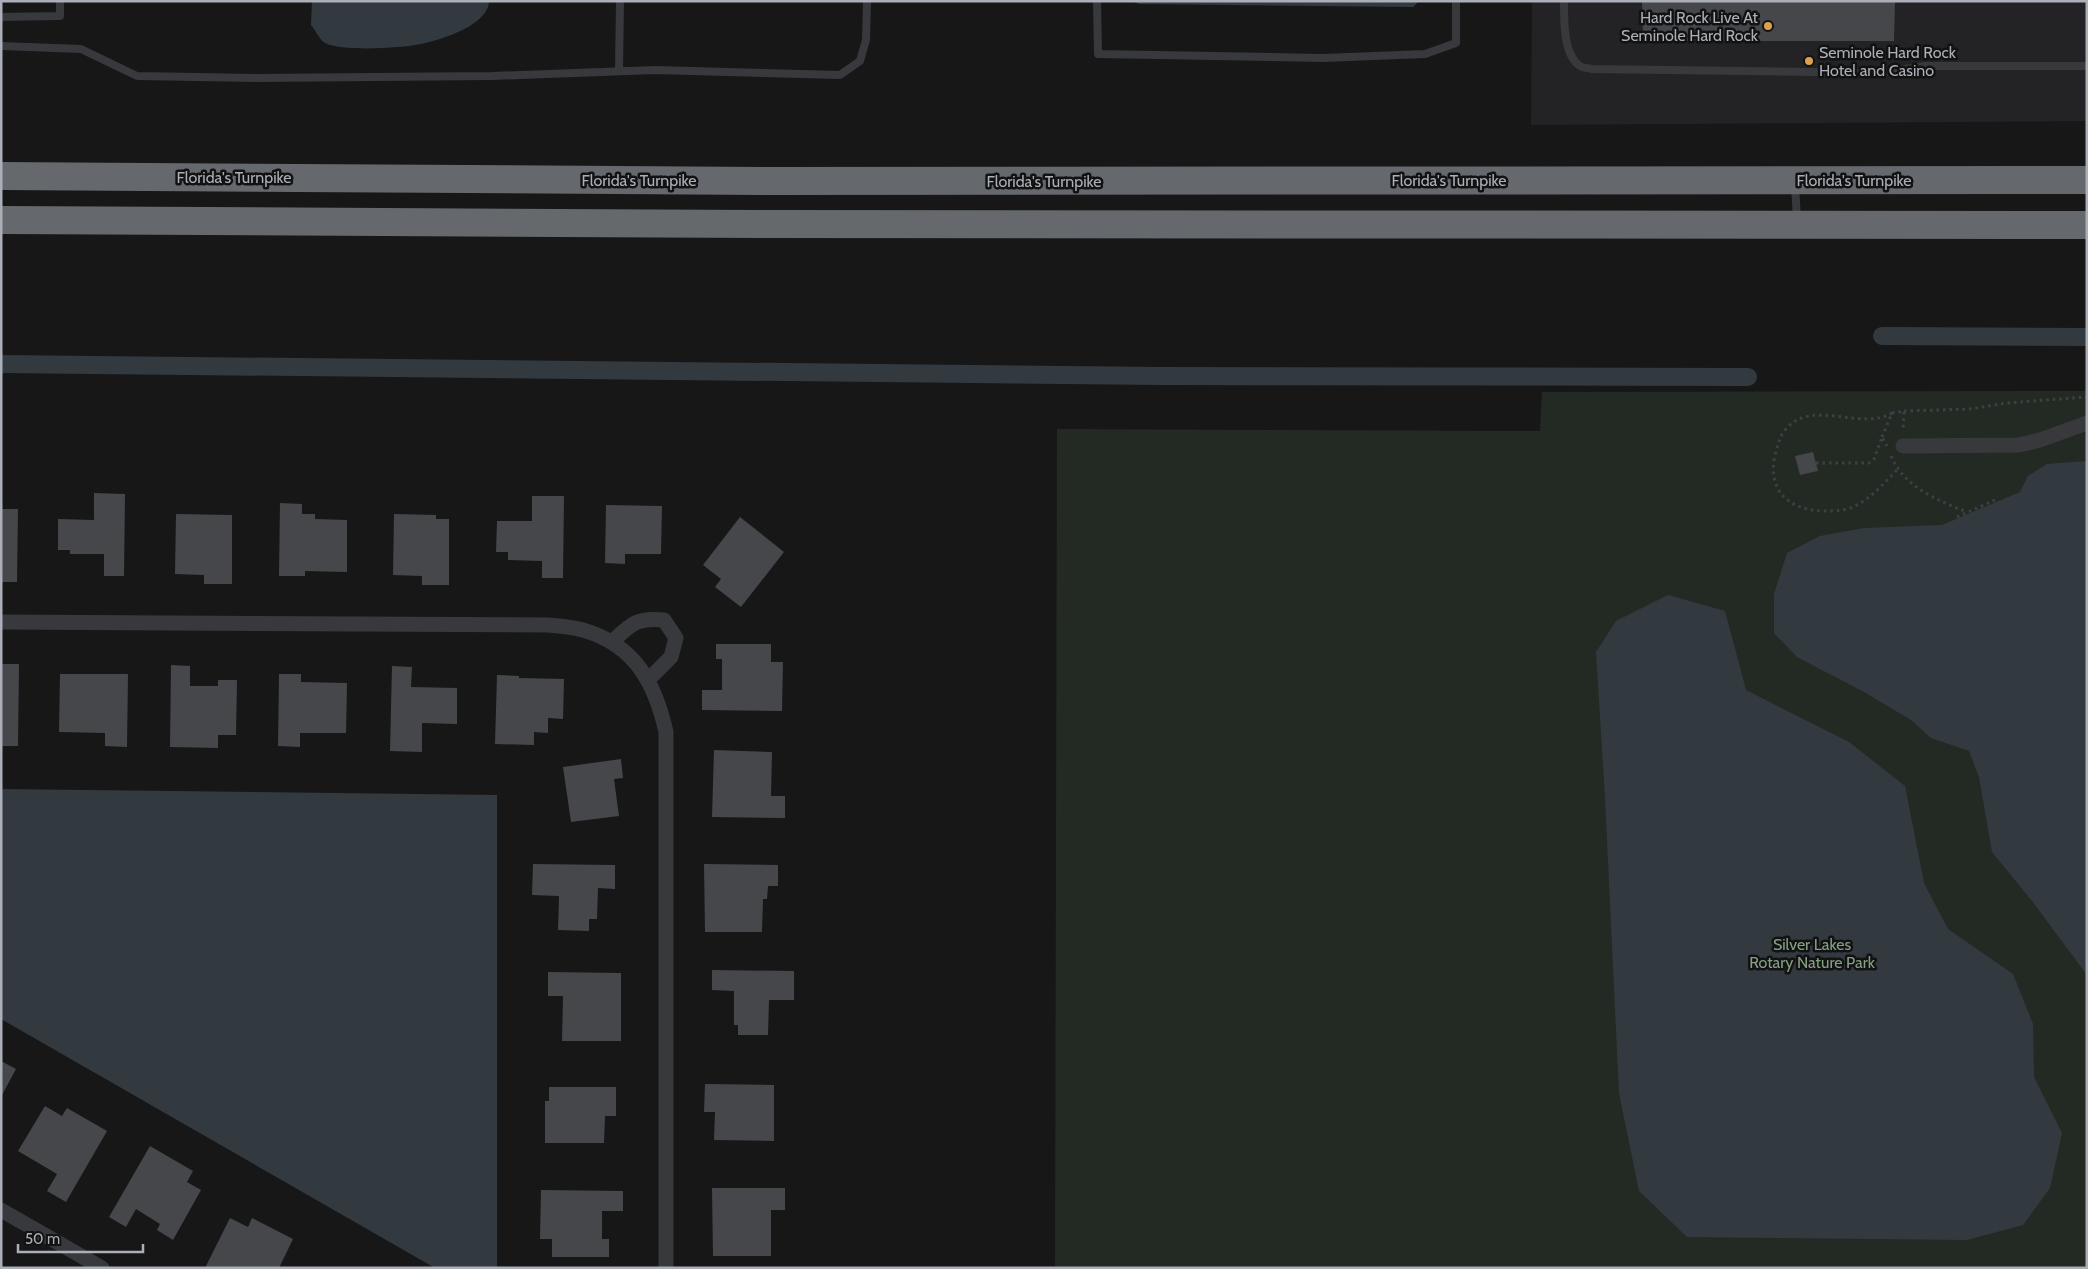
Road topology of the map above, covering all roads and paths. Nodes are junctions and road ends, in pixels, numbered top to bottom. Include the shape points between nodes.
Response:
1 (60, 1) edge
2 (620, 1) edge
3 (867, 1) edge
4 (1097, 1) edge
5 (1456, 1) edge
6 (1564, 1) edge
7 (1, 17) edge
8 (1, 46) edge
9 (2087, 66) edge
10 (619, 71) junction
11 (1, 176) edge
12 (1795, 179) junction
13 (2087, 180) edge
14 (1, 220) edge
15 (43, 220) junction
16 (1797, 224) junction
17 (2087, 225) edge
18 (1, 227) edge
19 (2087, 397) edge
20 (1904, 411) junction
21 (1892, 413) junction
22 (2087, 423) edge
23 (1882, 436) junction
24 (1903, 446) joint
25 (1816, 463) dead end
26 (1899, 468) junction
27 (1995, 500) dead end
28 (1967, 512) junction
29 (1956, 516) dead end
30 (1, 622) edge
31 (612, 642) junction
32 (648, 679) junction
33 (1, 1210) edge
34 (102, 1268) edge
35 (666, 1268) edge

1 - 7 lane via 60,16
2 - 10 lane
3 - 10 lane via 866,40 860,61 840,75
4 - 5 lane via 1098,54 1323,58 1425,54 1456,43
6 - 9 lane via 1564,29 1570,52 1580,66 1592,69 1879,74 1925,66
8 - 10 lane via 82,49 138,76 433,77
11 - 12 highway, Florida's Turnpike via 753,181
12 - 13 highway, Florida's Turnpike
12 - 16 lane
14 - 15 highway
15 - 16 highway
15 - 18 highway
16 - 17 highway
19 - 20 path via 1962,410
20 - 21 path
20 - 24 path
21 - 23 path
21 - 26 path via 1869,420 1831,415 1796,420 1779,440 1773,473 1779,491 1787,501 1797,507 1827,511 1852,507 1864,501
22 - 24 street via 2019,445
23 - 25 path via 1872,462
23 - 26 path
26 - 28 path via 1924,494
27 - 28 path
28 - 29 path
30 - 31 street via 548,625 582,630
31 - 32 street via 635,662
31 - 32 street via 628,626 647,618 664,620 676,638 671,657
32 - 35 street via 660,704 666,732
33 - 34 street

